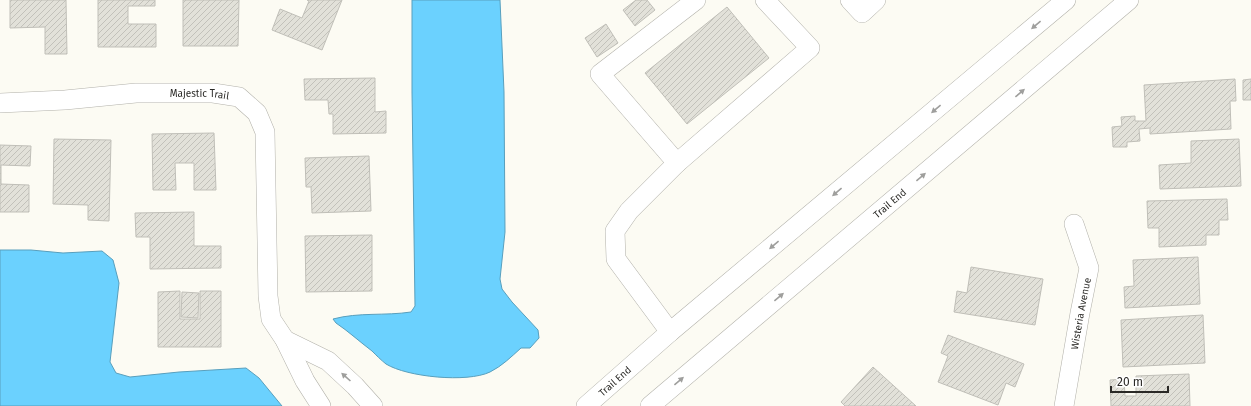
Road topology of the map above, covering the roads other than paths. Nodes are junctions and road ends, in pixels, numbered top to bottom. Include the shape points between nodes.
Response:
1 (696, 0) edge
2 (765, 0) edge
3 (850, 0) edge
4 (876, 0) edge
5 (1066, 0) edge
6 (1129, 0) edge
7 (0, 103) edge
8 (677, 163) junction
9 (1074, 224) dead end
10 (670, 332) junction
11 (285, 340) junction
12 (321, 406) edge
13 (373, 406) edge
14 (586, 406) edge
15 (650, 406) edge
16 (1064, 406) edge

1 - 8 street via 600,74
2 - 8 street via 810,48
3 - 4 street via 862,13
5 -> 10 street, Trail End
15 -> 6 street, Trail End
7 - 11 street, Majestic Trail via 136,93 213,93 239,97 257,113 265,132 268,296 271,319
8 - 10 street via 629,211 615,231 616,259
9 - 16 street, Wisteria Avenue via 1090,268
10 - 14 street, Trail End
11 - 12 street, Majestic Trail via 305,381
13 -> 11 street via 356,386 328,361

